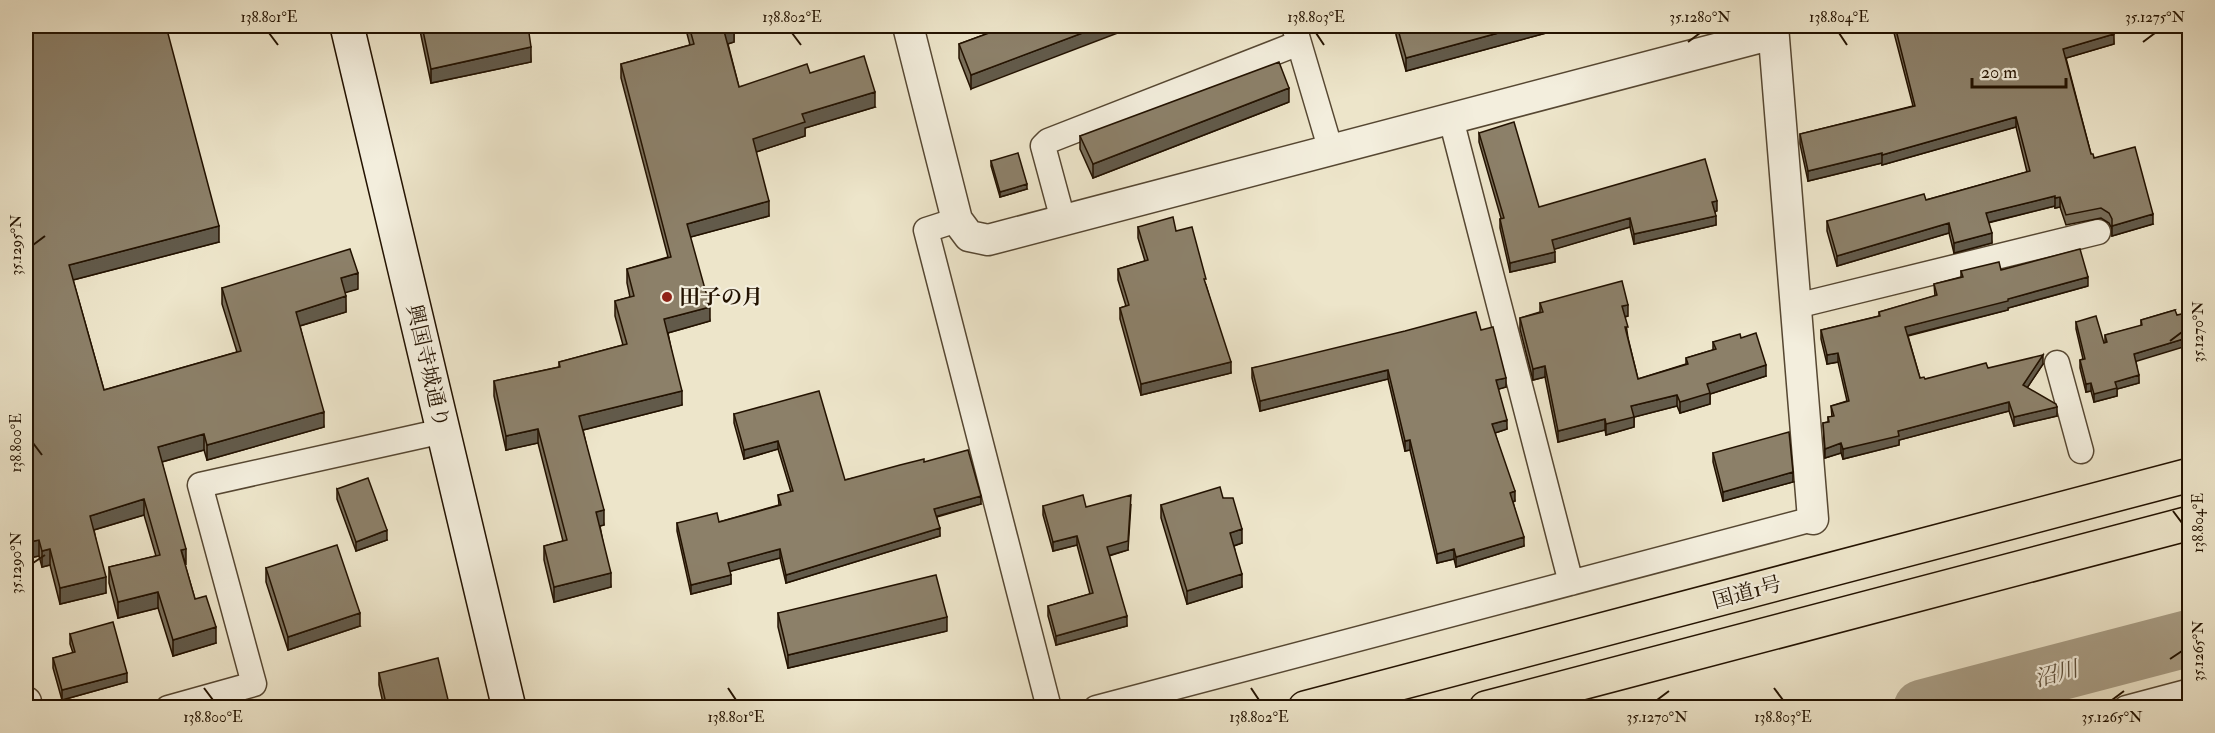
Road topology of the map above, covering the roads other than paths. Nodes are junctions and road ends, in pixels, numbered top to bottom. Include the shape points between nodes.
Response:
1 (346, 26) edge
2 (908, 26) edge
3 (1773, 30) edge
4 (1296, 34) edge
5 (1451, 119) junction
6 (1331, 151) junction
7 (957, 220) junction
8 (1063, 220) junction
9 (2098, 232) dead end
10 (1796, 306) junction
11 (2057, 363) dead end
12 (443, 431) junction
13 (2081, 452) dead end
14 (2190, 475) edge
15 (1813, 519) joint
16 (2190, 523) edge
17 (1571, 583) junction
18 (2190, 691) edge
19 (26, 702) edge
20 (27, 708) edge
21 (168, 708) edge
22 (509, 708) edge
23 (1049, 708) edge
24 (1096, 708) edge
25 (1305, 708) edge
26 (1486, 708) edge
27 (2126, 708) edge

1 - 12 main road, 興国寺城通り
2 - 7 street
3 - 5 street
3 - 10 street
4 - 6 street
4 - 8 street via 1048,141 1043,146
5 - 6 street
5 - 17 street
6 - 8 street
7 - 8 street via 969,236 988,240
7 - 23 street via 926,230
9 - 10 street
10 - 15 street
11 - 13 street
12 - 21 street via 200,485 254,684
12 - 22 main road, 興国寺城通り
14 - 25 highway, 国道1号
15 - 17 street
16 - 26 highway
17 - 24 street
18 - 27 street
19 - 20 street

